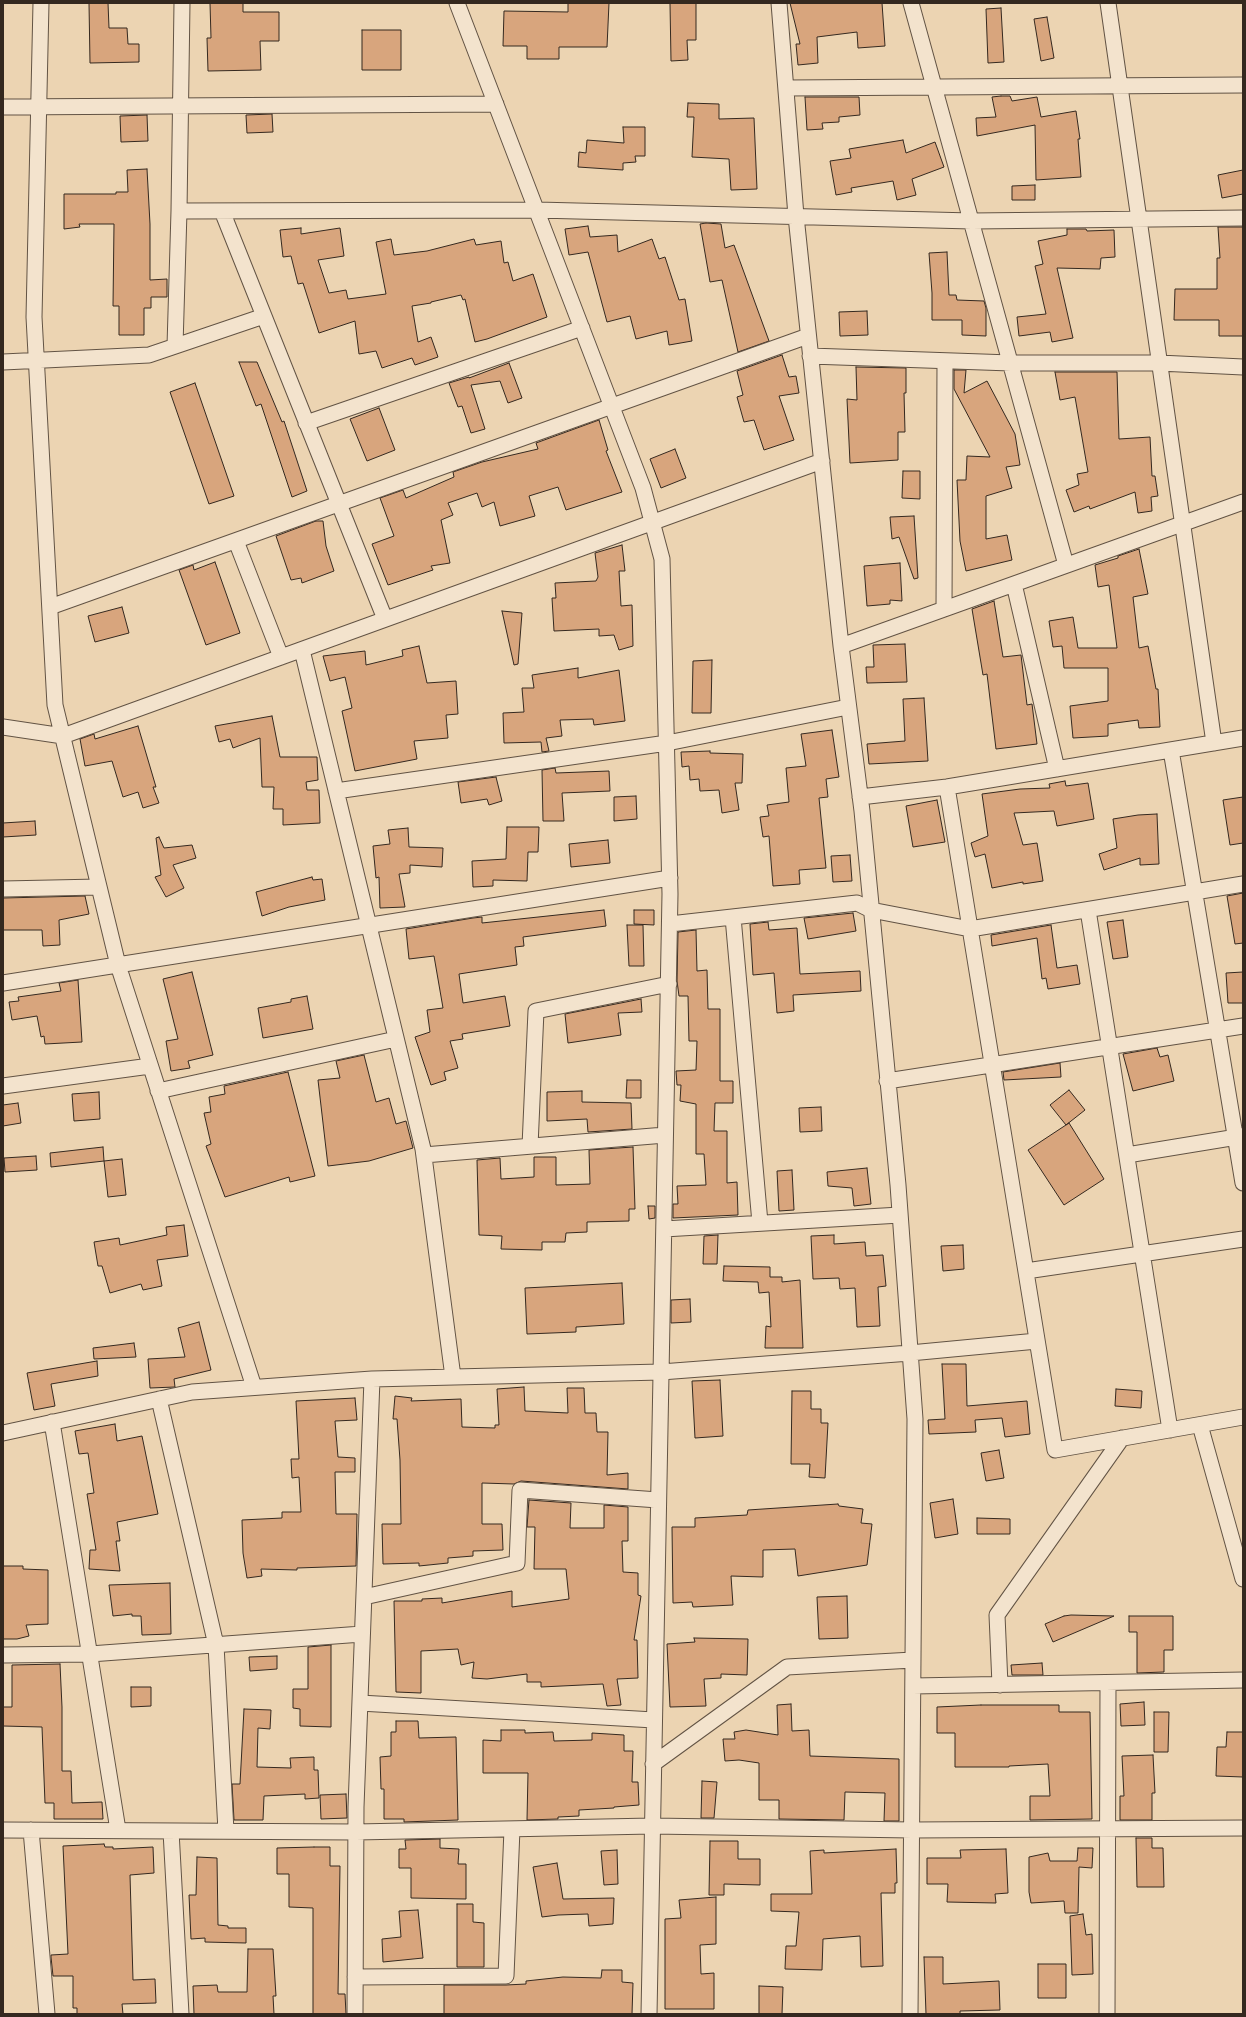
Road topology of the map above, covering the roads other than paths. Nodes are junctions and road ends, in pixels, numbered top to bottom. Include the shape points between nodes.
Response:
1 (41, 3) edge
2 (182, 3) edge
3 (457, 3) edge
4 (779, 3) edge
5 (912, 3) edge
6 (1108, 3) edge
7 (1243, 85) edge
8 (1120, 86) junction
9 (935, 87) junction
10 (786, 88) junction
11 (496, 104) junction
12 (180, 106) junction
13 (3, 107) edge
14 (39, 107) junction
15 (537, 210) junction
16 (179, 211) junction
17 (222, 211) junction
18 (796, 216) junction
19 (1243, 218) edge
20 (1139, 220) junction
21 (972, 221) junction
22 (264, 316) junction
23 (582, 328) junction
24 (808, 336) junction
25 (175, 346) junction
26 (810, 356) junction
27 (36, 360) junction
28 (945, 361) junction
29 (3, 362) edge
30 (1011, 363) junction
31 (1159, 363) junction
32 (1243, 367) edge
33 (612, 406) junction
34 (306, 423) junction
35 (822, 461) junction
36 (1243, 502) edge
37 (339, 504) junction
38 (652, 522) junction
39 (1182, 524) junction
40 (236, 541) junction
41 (1066, 565) junction
42 (1014, 584) junction
43 (50, 607) junction
44 (944, 609) junction
45 (385, 620) junction
46 (841, 646) junction
47 (302, 650) junction
48 (281, 657) junction
49 (848, 707) junction
50 (3, 727) edge
51 (63, 736) junction
52 (1243, 738) edge
53 (667, 743) junction
54 (1214, 743) junction
55 (1171, 750) junction
56 (1058, 769) junction
57 (947, 787) junction
58 (336, 791) junction
59 (860, 797) junction
60 (670, 878) junction
61 (1243, 884) edge
62 (99, 886) junction
63 (3, 890) edge
64 (1194, 892) junction
65 (871, 910) junction
66 (1088, 910) junction
67 (733, 917) junction
68 (670, 924) junction
69 (369, 926) junction
70 (970, 930) junction
71 (118, 965) junction
72 (3, 983) edge
73 (669, 984) junction
74 (1243, 1026) edge
75 (1217, 1030) junction
76 (396, 1039) junction
77 (1110, 1046) junction
78 (992, 1065) junction
79 (150, 1066) junction
80 (888, 1081) junction
81 (3, 1086) edge
82 (158, 1091) junction
83 (666, 1135) junction
84 (1239, 1137) edge
85 (530, 1146) junction
86 (424, 1155) junction
87 (1127, 1155) junction
88 (1243, 1183) edge
89 (900, 1215) junction
90 (760, 1223) junction
91 (664, 1228) junction
92 (1243, 1239) edge
93 (1142, 1254) junction
94 (1026, 1271) junction
95 (1037, 1341) junction
96 (910, 1353) junction
97 (661, 1372) junction
98 (453, 1377) junction
99 (372, 1378) junction
100 (254, 1387) junction
101 (159, 1399) junction
102 (1243, 1417) edge
103 (52, 1422) junction
104 (1200, 1425) junction
105 (1170, 1430) junction
106 (3, 1433) edge
107 (1122, 1438) junction
108 (658, 1500) junction
109 (1243, 1579) edge
110 (364, 1597) junction
111 (362, 1634) junction
112 (216, 1645) junction
113 (90, 1654) junction
114 (3, 1655) edge
115 (913, 1660) junction
116 (1243, 1680) edge
117 (1108, 1683) junction
118 (1000, 1685) junction
119 (913, 1686) junction
120 (360, 1702) junction
121 (654, 1720) junction
122 (653, 1764) junction
123 (652, 1826) junction
124 (1243, 1828) edge
125 (512, 1829) junction
126 (1108, 1829) junction
127 (3, 1830) edge
128 (31, 1830) junction
129 (118, 1830) junction
130 (912, 1830) junction
131 (171, 1831) junction
132 (226, 1831) junction
133 (356, 1832) junction
134 (355, 1977) junction
135 (47, 2014) edge
136 (181, 2014) edge
137 (355, 2014) edge
138 (648, 2014) edge
139 (910, 2014) edge
140 (1107, 2014) edge

1 - 14 street
2 - 12 street
3 - 11 street
4 - 10 street
5 - 9 street
6 - 8 street
7 - 8 street
8 - 9 street
8 - 20 street
9 - 10 street
9 - 21 street
10 - 18 street
11 - 12 street
11 - 15 street
12 - 14 street
12 - 16 street
13 - 14 street
14 - 27 street via 34,317
15 - 17 street
15 - 18 street
15 - 23 street
16 - 17 street
16 - 25 street
17 - 22 street
18 - 21 street
18 - 24 street
19 - 20 street
20 - 21 street
20 - 31 street
21 - 30 street
22 - 25 street
22 - 34 street
23 - 33 street
23 - 34 street
24 - 26 street
24 - 33 street
25 - 27 street via 149,355
26 - 28 street
26 - 35 street
27 - 29 street
27 - 43 street
28 - 30 street
28 - 44 street
30 - 31 street
30 - 41 street
31 - 32 street
31 - 39 street
33 - 37 street
33 - 38 street via 643,488
34 - 37 street
35 - 38 street
35 - 46 street
36 - 39 street
37 - 40 street
37 - 45 street
38 - 45 street
38 - 53 street via 662,559
39 - 41 street
39 - 54 street
40 - 43 street
40 - 48 street
41 - 42 street
42 - 44 street
42 - 56 street
43 - 51 street via 55,705
44 - 46 street
45 - 47 street
46 - 49 street
47 - 48 street
47 - 58 street
48 - 51 street
49 - 53 street
49 - 59 street
50 - 51 street
51 - 62 street
52 - 54 street
53 - 58 street
53 - 60 street
54 - 55 street
55 - 56 street
55 - 64 street
56 - 57 street
57 - 59 street
57 - 70 street
58 - 69 street
59 - 65 street
60 - 68 street
60 - 69 street
61 - 64 street
62 - 63 street
62 - 71 street
64 - 66 street
64 - 75 street
65 - 67 street via 857,903
65 - 70 street
65 - 80 street
66 - 70 street
66 - 77 street
67 - 68 street
67 - 90 street
68 - 73 street
69 - 71 street
69 - 76 street
70 - 78 street
71 - 72 street
71 - 79 street
73 - 83 street
73 - 85 street via 536,1011
74 - 75 street
75 - 77 street
75 - 84 street
76 - 82 street
76 - 86 street
77 - 78 street
77 - 87 street
78 - 80 street
78 - 94 street
79 - 81 street
79 - 82 street
80 - 89 street
82 - 100 street
83 - 85 street
83 - 91 street
84 - 87 street
84 - 88 street
85 - 86 street
86 - 98 street
87 - 93 street
89 - 90 street
89 - 96 street
90 - 91 street
91 - 97 street
92 - 93 street
93 - 94 street
93 - 105 street
94 - 95 street
95 - 96 street
95 - 107 street via 1055,1450
96 - 97 street
96 - 115 street via 915,1419
97 - 98 street
97 - 108 street
98 - 99 street
99 - 100 street
99 - 110 street
100 - 101 street via 192,1392
101 - 103 street
101 - 112 street
102 - 104 street
103 - 106 street
103 - 113 street
104 - 105 street
104 - 109 street
105 - 107 street
107 - 118 street via 997,1615
108 - 110 street via 520,1490 517,1563
108 - 121 street
110 - 111 street
111 - 112 street
111 - 120 street
112 - 113 street
112 - 132 street
113 - 114 street
113 - 129 street
115 - 119 street
115 - 122 street via 787,1667
116 - 117 street
117 - 118 street
117 - 126 street
118 - 119 street
119 - 130 street
120 - 121 street
120 - 133 street
121 - 122 street
122 - 123 street
123 - 125 street
123 - 130 street
123 - 138 street
124 - 126 street
125 - 133 street
125 - 134 street via 506,1976
126 - 130 street
126 - 140 street
127 - 128 street
128 - 129 street
128 - 135 street
129 - 131 street
130 - 139 street
131 - 132 street
131 - 136 street
132 - 133 street
133 - 134 street
134 - 137 street

